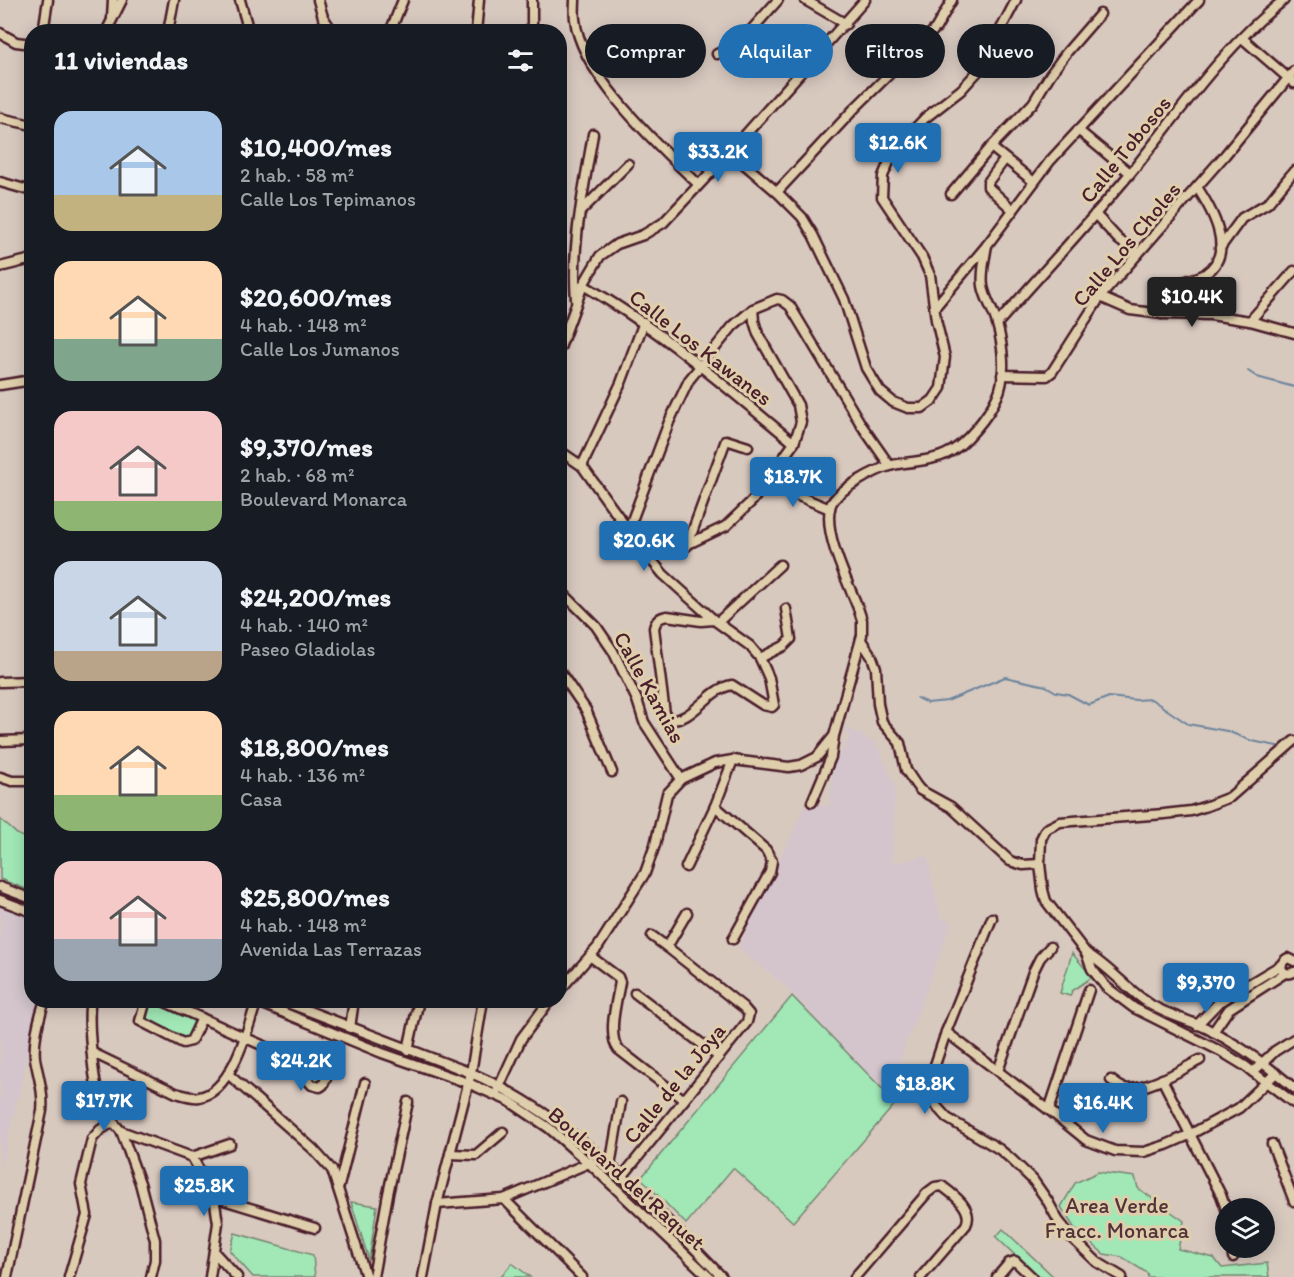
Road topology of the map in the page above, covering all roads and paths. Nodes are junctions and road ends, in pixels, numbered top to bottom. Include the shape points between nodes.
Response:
1 (48, 0) edge
2 (112, 0) edge
3 (122, 0) edge
4 (174, 0) edge
5 (240, 0) edge
6 (318, 0) edge
7 (403, 0) edge
8 (479, 0) edge
9 (532, 0) edge
10 (575, 0) edge
11 (778, 0) edge
12 (805, 0) edge
13 (865, 0) edge
14 (952, 0) edge
15 (1016, 0) edge
16 (1199, 0) edge
17 (1284, 0) edge
18 (1100, 14) dead end
19 (112, 22) joint
20 (44, 24) edge
21 (170, 24) edge
22 (247, 24) edge
23 (328, 24) edge
24 (393, 24) edge
25 (477, 24) edge
26 (532, 24) edge
27 (846, 24) joint
28 (845, 25) edge
29 (0, 33) edge
30 (1242, 38) junction
31 (24, 43) edge
32 (717, 54) dead end
33 (1292, 77) edge
34 (0, 117) edge
35 (24, 123) edge
36 (1078, 130) junction
37 (593, 134) dead end
38 (991, 147) junction
39 (730, 152) junction
40 (1005, 159) junction
41 (628, 164) dead end
42 (1294, 171) edge
43 (1130, 173) junction
44 (0, 182) edge
45 (1034, 182) junction
46 (698, 184) junction
47 (1197, 187) junction
48 (24, 189) edge
49 (777, 192) junction
50 (951, 194) dead end
51 (1013, 210) junction
52 (581, 211) junction
53 (1095, 214) junction
54 (987, 245) junction
55 (1220, 248) junction
56 (1138, 254) junction
57 (24, 261) edge
58 (0, 267) edge
59 (1294, 271) edge
60 (583, 285) junction
61 (1100, 297) junction
62 (576, 304) junction
63 (935, 307) junction
64 (753, 309) junction
65 (1162, 314) junction
66 (567, 317) edge
67 (570, 318) junction
68 (644, 321) junction
69 (1250, 321) junction
70 (998, 324) junction
71 (567, 327) edge
72 (1294, 333) edge
73 (700, 365) junction
74 (1002, 375) junction
75 (24, 381) edge
76 (0, 385) edge
77 (794, 443) junction
78 (748, 447) dead end
79 (567, 456) edge
80 (582, 466) junction
81 (890, 466) junction
82 (767, 483) junction
83 (830, 509) junction
84 (628, 531) junction
85 (639, 546) junction
86 (687, 546) junction
87 (780, 565) dead end
88 (567, 597) edge
89 (786, 609) dead end
90 (716, 621) junction
91 (861, 640) junction
92 (760, 658) junction
93 (0, 681) edge
94 (24, 681) edge
95 (567, 682) edge
96 (834, 736) junction
97 (24, 740) edge
98 (0, 741) edge
99 (1294, 741) edge
100 (733, 760) junction
101 (612, 772) dead end
102 (0, 777) edge
103 (681, 778) junction
104 (24, 781) edge
105 (812, 802) dead end
106 (715, 806) junction
107 (1040, 864) junction
108 (686, 867) dead end
109 (0, 887) edge
110 (24, 896) edge
111 (0, 900) edge
112 (24, 909) edge
113 (687, 914) dead end
114 (992, 918) dead end
115 (652, 936) dead end
116 (733, 939) dead end
117 (667, 947) junction
118 (1050, 947) dead end
119 (1086, 953) junction
120 (590, 956) junction
121 (1294, 961) edge
122 (1286, 970) edge
123 (567, 982) edge
124 (1089, 990) dead end
125 (635, 993) dead end
126 (43, 1008) edge
127 (89, 1008) edge
128 (144, 1008) edge
129 (179, 1008) edge
130 (253, 1008) edge
131 (272, 1008) edge
132 (300, 1008) edge
133 (353, 1008) edge
134 (417, 1008) edge
135 (482, 1008) edge
136 (544, 1008) edge
137 (202, 1018) junction
138 (1197, 1025) junction
139 (350, 1028) junction
140 (946, 1032) junction
141 (1213, 1032) junction
142 (244, 1037) junction
143 (1294, 1039) edge
144 (408, 1050) junction
145 (93, 1053) junction
146 (284, 1055) junction
147 (719, 1057) junction
148 (1200, 1060) dead end
149 (1263, 1062) junction
150 (998, 1071) junction
151 (1253, 1072) junction
152 (471, 1073) junction
153 (1276, 1073) junction
154 (228, 1074) junction
155 (1162, 1079) junction
156 (1112, 1080) dead end
157 (1267, 1082) junction
158 (365, 1083) dead end
159 (468, 1083) junction
160 (500, 1085) junction
161 (1294, 1088) edge
162 (495, 1095) junction
163 (684, 1100) junction
164 (408, 1102) dead end
165 (621, 1102) dead end
166 (1294, 1103) edge
167 (1049, 1110) junction
168 (113, 1122) junction
169 (121, 1131) junction
170 (503, 1132) dead end
171 (1188, 1135) junction
172 (230, 1144) dead end
173 (1272, 1144) dead end
174 (450, 1154) junction
175 (192, 1157) junction
176 (600, 1157) junction
177 (589, 1163) junction
178 (609, 1166) junction
179 (622, 1177) junction
180 (339, 1187) junction
181 (214, 1197) junction
182 (1222, 1198) edge
183 (504, 1199) junction
184 (1294, 1201) edge
185 (437, 1204) junction
186 (315, 1228) dead end
187 (214, 1252) junction
188 (7, 1277) edge
189 (69, 1277) edge
190 (151, 1277) edge
191 (210, 1277) edge
192 (237, 1277) edge
193 (366, 1277) edge
194 (373, 1277) edge
195 (423, 1277) edge
196 (582, 1277) edge
197 (709, 1277) edge
198 (722, 1277) edge
199 (855, 1277) edge
200 (921, 1277) edge
201 (997, 1277) edge
202 (1032, 1277) edge
203 (1122, 1277) edge

1 - 20 street
2 - 19 street
3 - 19 street
4 - 21 street
5 - 22 street
6 - 23 street
7 - 24 street
8 - 25 street
9 - 26 street
10 - 46 street via 579,35 601,77 636,122
11 - 32 street via 738,45
12 - 27 street
13 - 27 street
14 - 49 street via 936,28
15 - 63 street via 980,69 904,140 883,176 882,197 922,257 930,275
16 - 36 street
17 - 30 street, Calle Tobosos
18 - 38 street via 1067,52 1033,103
28 - 39 street
29 - 31 street
30 - 33 street
30 - 43 street, Calle Tobosos
33 - 47 street, Calle Los Choles
34 - 35 street
36 - 43 street
36 - 45 street
37 - 52 street
38 - 40 street
38 - 50 street
39 - 46 street
39 - 49 street
40 - 45 street
40 - 51 street via 988,187
41 - 52 street
42 - 55 street via 1268,203 1242,218
43 - 53 street, Calle Tobosos
44 - 48 street
45 - 51 street
46 - 60 street via 654,229 617,243 600,256
47 - 55 street, Calle Los Choles via 1214,218
47 - 56 street, Calle Los Choles
49 - 63 street via 802,217 813,236 844,299 866,368 879,391 908,408 922,408 941,388 945,357
51 - 54 street
52 - 62 street via 573,272
53 - 56 street
53 - 70 street, Calle Tobosos
54 - 63 street
54 - 70 street via 983,287
55 - 65 street via 1217,260 1204,274 1174,286
56 - 61 street, Calle Los Choles
57 - 58 street
59 - 69 street
60 - 62 street
60 - 68 street, Calle Los Kawanes
61 - 65 street via 1130,310
61 - 74 street, Calle Los Choles via 1051,374
62 - 67 street
64 - 73 street
64 - 77 street via 758,334 798,405 801,422
64 - 81 street via 777,299 790,306
65 - 69 street
66 - 67 street
67 - 71 street
68 - 73 street, Calle Los Kawanes
68 - 80 street via 621,383
69 - 72 street
70 - 74 street
73 - 77 street, Calle Los Kawanes
73 - 84 street via 669,422
74 - 81 street via 994,402 965,441 936,458
75 - 76 street
77 - 82 street
78 - 86 street via 726,440
79 - 80 street
80 - 84 street
81 - 83 street via 854,483 838,495
82 - 83 street
82 - 86 street via 726,526
83 - 91 street via 831,531 862,620
84 - 85 street
85 - 86 street via 666,550
85 - 90 street via 663,574
87 - 90 street
88 - 103 street, Calle Kamias via 596,626 613,651 644,722
89 - 92 street via 791,639
90 - 92 street
90 - 92 street via 667,616 654,627 668,720 685,716 719,689 732,685 767,707 773,706 769,678
91 - 96 street
91 - 107 street via 876,668 882,722 900,743 906,770 916,785 951,807 1010,861
93 - 94 street
95 - 101 street via 586,710
96 - 100 street via 817,757 801,765
96 - 105 street via 831,757
97 - 98 street
99 - 107 street via 1230,797 1207,806 1191,811 1052,825 1041,839
100 - 103 street via 715,763
100 - 106 street
102 - 104 street
103 - 120 street via 667,794 656,845 645,873
106 - 108 street
106 - 116 street via 766,850 772,861 770,872
107 - 119 street via 1046,901
109 - 110 street
111 - 112 street
113 - 117 street
114 - 140 street
115 - 117 street
117 - 147 street, Calle de la Joya via 749,1014
118 - 150 street via 1033,972
119 - 138 street via 1151,1005
119 - 151 street via 1092,969 1107,987 1134,1008
120 - 123 street
120 - 163 street via 620,982 614,1044
121 - 122 street via 1283,960
122 - 138 street via 1219,1002
122 - 141 street via 1229,1010
124 - 167 street
125 - 147 street
126 - 188 street via 35,1046 43,1090 42,1111
127 - 145 street
128 - 137 street via 140,1021 183,1043 190,1041
129 - 137 street
130 - 142 street
131 - 159 street, Boulevard del Raquet
132 - 139 street, Boulevard del Raquet
133 - 139 street
134 - 144 street
135 - 152 street
136 - 160 street via 521,1040
137 - 142 street
138 - 141 street
139 - 144 street, Boulevard del Raquet
140 - 150 street
140 - 203 street via 927,1086 928,1097 947,1118 1010,1158 1033,1180 1072,1238 1097,1262
141 - 149 street
142 - 146 street
142 - 154 street
143 - 149 street
144 - 152 street, Boulevard del Raquet
145 - 154 street via 190,1097 207,1095
145 - 168 street via 97,1090
146 - 146 street via 312,1085 323,1085 327,1076 321,1068
147 - 163 street, Calle de la Joya
148 - 155 street
149 - 151 street
149 - 153 street
150 - 167 street
151 - 157 street
152 - 159 street
152 - 160 street, Boulevard del Raquet
153 - 157 street
153 - 161 street
154 - 180 street via 326,1161
155 - 156 street via 1136,1089 1123,1088
155 - 171 street
157 - 166 street
157 - 171 street via 1239,1108
158 - 180 street
159 - 162 street, Boulevard del Raquet
159 - 174 street
160 - 162 street
160 - 176 street, Boulevard del Raquet via 538,1108
162 - 177 street, Boulevard del Raquet via 549,1128
163 - 179 street, Calle de la Joya
164 - 194 street
165 - 178 street
167 - 171 street via 1086,1140 1115,1151 1144,1152
168 - 169 street
168 - 189 street via 92,1139 81,1184 87,1215
169 - 175 street
169 - 190 street via 155,1239
170 - 174 street via 476,1155
171 - 182 street
172 - 175 street
173 - 184 street
174 - 185 street
175 - 181 street
176 - 177 street
176 - 178 street, Boulevard del Raquet
177 - 183 street
177 - 197 street, Boulevard del Raquet
178 - 179 street, Boulevard del Raquet
179 - 198 street, Boulevard del Raquet
180 - 193 street
181 - 186 street
181 - 187 street via 218,1223
183 - 185 street
183 - 196 street
185 - 195 street
187 - 191 street
187 - 192 street
199 - 200 street via 927,1193 942,1186 966,1209 969,1219
201 - 202 street via 1012,1262

